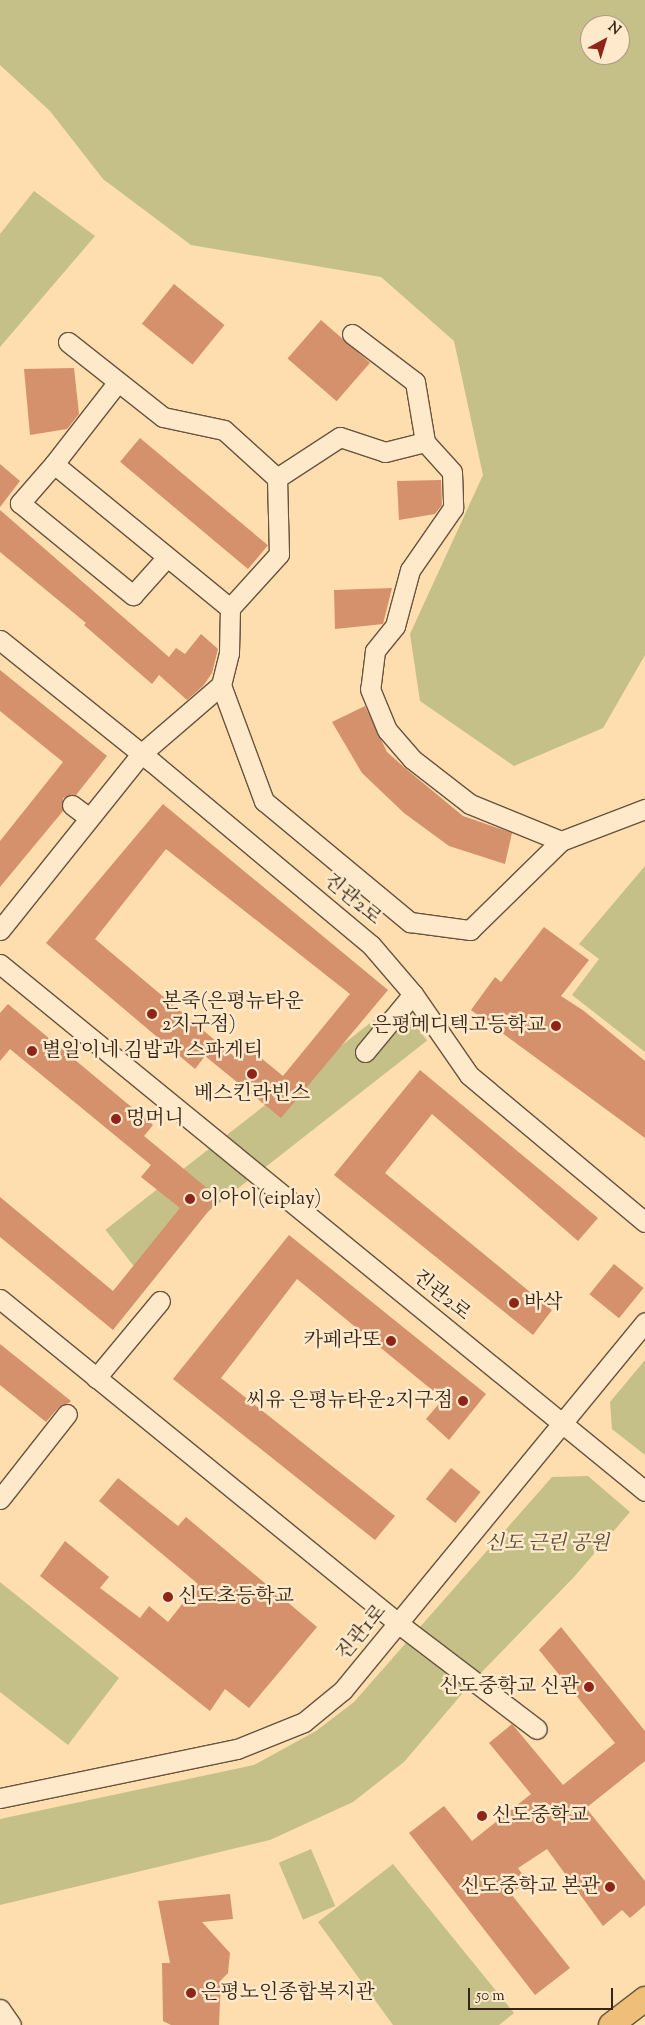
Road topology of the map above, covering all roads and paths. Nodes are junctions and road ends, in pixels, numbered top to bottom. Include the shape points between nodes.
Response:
1 (352, 334) dead end
2 (68, 342) dead end
3 (117, 383) junction
4 (425, 442) junction
5 (54, 464) junction
6 (277, 478) junction
7 (167, 557) junction
8 (230, 608) junction
9 (0, 640) edge
10 (221, 685) junction
11 (142, 753) junction
12 (72, 805) dead end
13 (645, 809) edge
14 (89, 818) junction
15 (561, 841) junction
16 (0, 930) edge
17 (0, 964) edge
18 (412, 994) junction
19 (365, 1052) dead end
20 (645, 1222) edge
21 (0, 1299) edge
22 (160, 1301) dead end
23 (645, 1322) edge
24 (96, 1378) junction
25 (67, 1414) dead end
26 (564, 1423) junction
27 (645, 1490) edge
28 (0, 1499) edge
29 (399, 1624) junction
30 (537, 1729) dead end
31 (0, 1798) edge
32 (645, 1999) edge
33 (0, 2009) edge
34 (11, 2025) edge
35 (612, 2025) edge

1 - 4 street via 414,382
2 - 3 street
3 - 5 street
3 - 6 street via 163,417 224,430
4 - 6 street via 385,452 340,437
4 - 15 street via 452,472 453,508 410,570 395,626 375,651 370,689 387,730 412,759 470,804
5 - 7 street
5 - 7 street via 20,503 133,595
6 - 8 street via 279,554
7 - 8 street
8 - 10 street via 229,653
9 - 11 street, 진관2로
10 - 11 street
10 - 15 street via 264,801 410,922 470,930
11 - 14 street
11 - 18 street, 진관2로 via 371,944
12 - 14 street
13 - 15 street
14 - 16 street
17 - 26 street, 진관2로
18 - 19 street
18 - 20 street, 진관2로 via 469,1075
21 - 24 street
22 - 24 street
23 - 26 street, 진관1로
24 - 29 street
25 - 28 street
26 - 27 street, 진관2로
26 - 29 street, 진관1로
29 - 30 street
29 - 31 street, 진관1로 via 343,1690 304,1722 237,1749
32 - 35 main road
33 - 34 street

